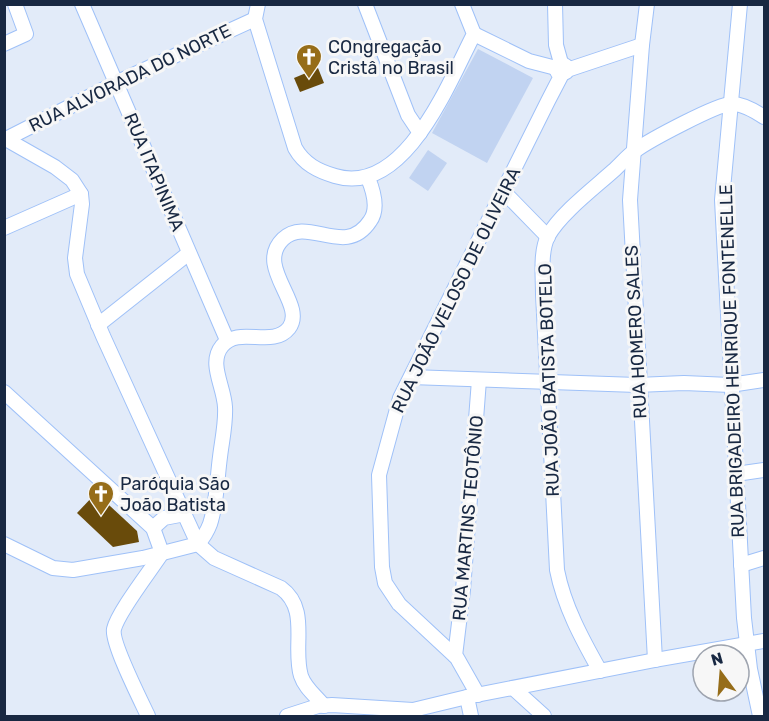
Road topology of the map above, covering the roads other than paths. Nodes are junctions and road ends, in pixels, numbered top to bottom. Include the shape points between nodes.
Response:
1 (15, 4) edge
2 (82, 4) edge
3 (258, 4) edge
4 (365, 4) edge
5 (462, 4) edge
6 (555, 4) edge
7 (647, 4) edge
8 (740, 4) edge
9 (255, 19) junction
10 (474, 34) junction
11 (4, 44) edge
12 (642, 45) junction
13 (562, 69) junction
14 (115, 84) junction
15 (730, 104) junction
16 (765, 117) edge
17 (420, 133) junction
18 (5, 138) edge
19 (634, 151) junction
20 (368, 177) junction
21 (504, 192) junction
22 (81, 194) junction
23 (4, 228) edge
24 (548, 237) junction
25 (189, 253) junction
26 (98, 325) junction
27 (227, 340) junction
28 (411, 377) junction
29 (479, 380) junction
30 (765, 380) edge
31 (548, 383) junction
32 (639, 384) junction
33 (730, 385) junction
34 (4, 392) edge
35 (765, 470) edge
36 (736, 474) junction
37 (185, 514) junction
38 (153, 528) junction
39 (198, 543) junction
40 (4, 544) edge
41 (162, 553) junction
42 (765, 558) edge
43 (741, 565) junction
44 (747, 643) edge
45 (691, 654) edge
46 (455, 656) junction
47 (655, 660) junction
48 (600, 671) junction
49 (751, 674) edge
50 (513, 688) junction
51 (473, 696) junction
52 (324, 705) junction
53 (428, 711) edge
54 (146, 713) edge
55 (132, 717) edge
56 (287, 717) edge
57 (471, 717) edge
58 (544, 717) edge
59 (760, 717) edge

1 - 11 street via 26,34
2 - 14 street, RUA ITAPINIMA
3 - 9 street
4 - 17 street via 408,115
5 - 10 street
6 - 13 street via 556,45
7 - 12 street, RUA HOMERO SALES
8 - 15 street, RUA BRIGADEIRO HENRIQUE FONTENELLE
9 - 14 street, RUA ALVORADA DO NORTE
9 - 20 street via 299,156 318,170 339,177
10 - 13 street via 529,61
10 - 17 street
12 - 13 street
12 - 19 street, RUA HOMERO SALES
13 - 21 street, RUA JOÃO VELOSO DE OLIVEIRA
14 - 18 street, RUA ALVORADA DO NORTE
14 - 25 street, RUA ITAPINIMA
15 - 16 street
15 - 19 street, RUA JOÃO BATISTA BOTELO
15 - 33 street, RUA BRIGADEIRO HENRIQUE FONTENELLE via 722,200
17 - 20 street via 394,161
18 - 22 street via 55,167 72,180
19 - 24 street, RUA JOÃO BATISTA BOTELO
19 - 32 street, RUA HOMERO SALES via 630,200
20 - 27 street via 375,202 373,218 365,229 346,238 298,232 287,235 276,249 278,277 292,311 288,329 269,338 246,336
21 - 24 street
21 - 28 street, RUA JOÃO VELOSO DE OLIVEIRA
22 - 23 street
22 - 26 street via 77,274
24 - 31 street, RUA JOÃO BATISTA BOTELO via 543,266
25 - 26 street
25 - 27 street, RUA ITAPINIMA
26 - 37 street
27 - 39 street via 216,355 225,416 214,508
28 - 29 street
28 - 46 street, RUA JOÃO VELOSO DE OLIVEIRA via 400,398 379,475 383,577 399,604
29 - 31 street
29 - 46 street, RUA MARTINS TEOTÔNIO
30 - 33 street
31 - 32 street
31 - 48 street, RUA JOÃO BATISTA BOTELO via 556,570 567,606
32 - 33 street
32 - 47 street, RUA HOMERO SALES
33 - 36 street, RUA BRIGADEIRO HENRIQUE FONTENELLE
34 - 38 street
35 - 36 street
36 - 43 street, RUA BRIGADEIRO HENRIQUE FONTENELLE
37 - 38 street via 164,518
37 - 39 street
38 - 41 street
39 - 41 street
39 - 52 street via 214,558 291,595 298,627 300,673
40 - 41 street via 62,570
41 - 54 street via 114,630
42 - 43 street
43 - 44 street, RUA BRIGADEIRO HENRIQUE FONTENELLE
45 - 47 street
46 - 51 street, RUA JOÃO VELOSO DE OLIVEIRA
47 - 48 street
48 - 50 street
49 - 59 street, RUA BRIGADEIRO HENRIQUE FONTENELLE
50 - 51 street
50 - 58 street
51 - 53 street
51 - 57 street, RUA JOÃO VELOSO DE OLIVEIRA
52 - 53 street
52 - 56 street
54 - 55 street

